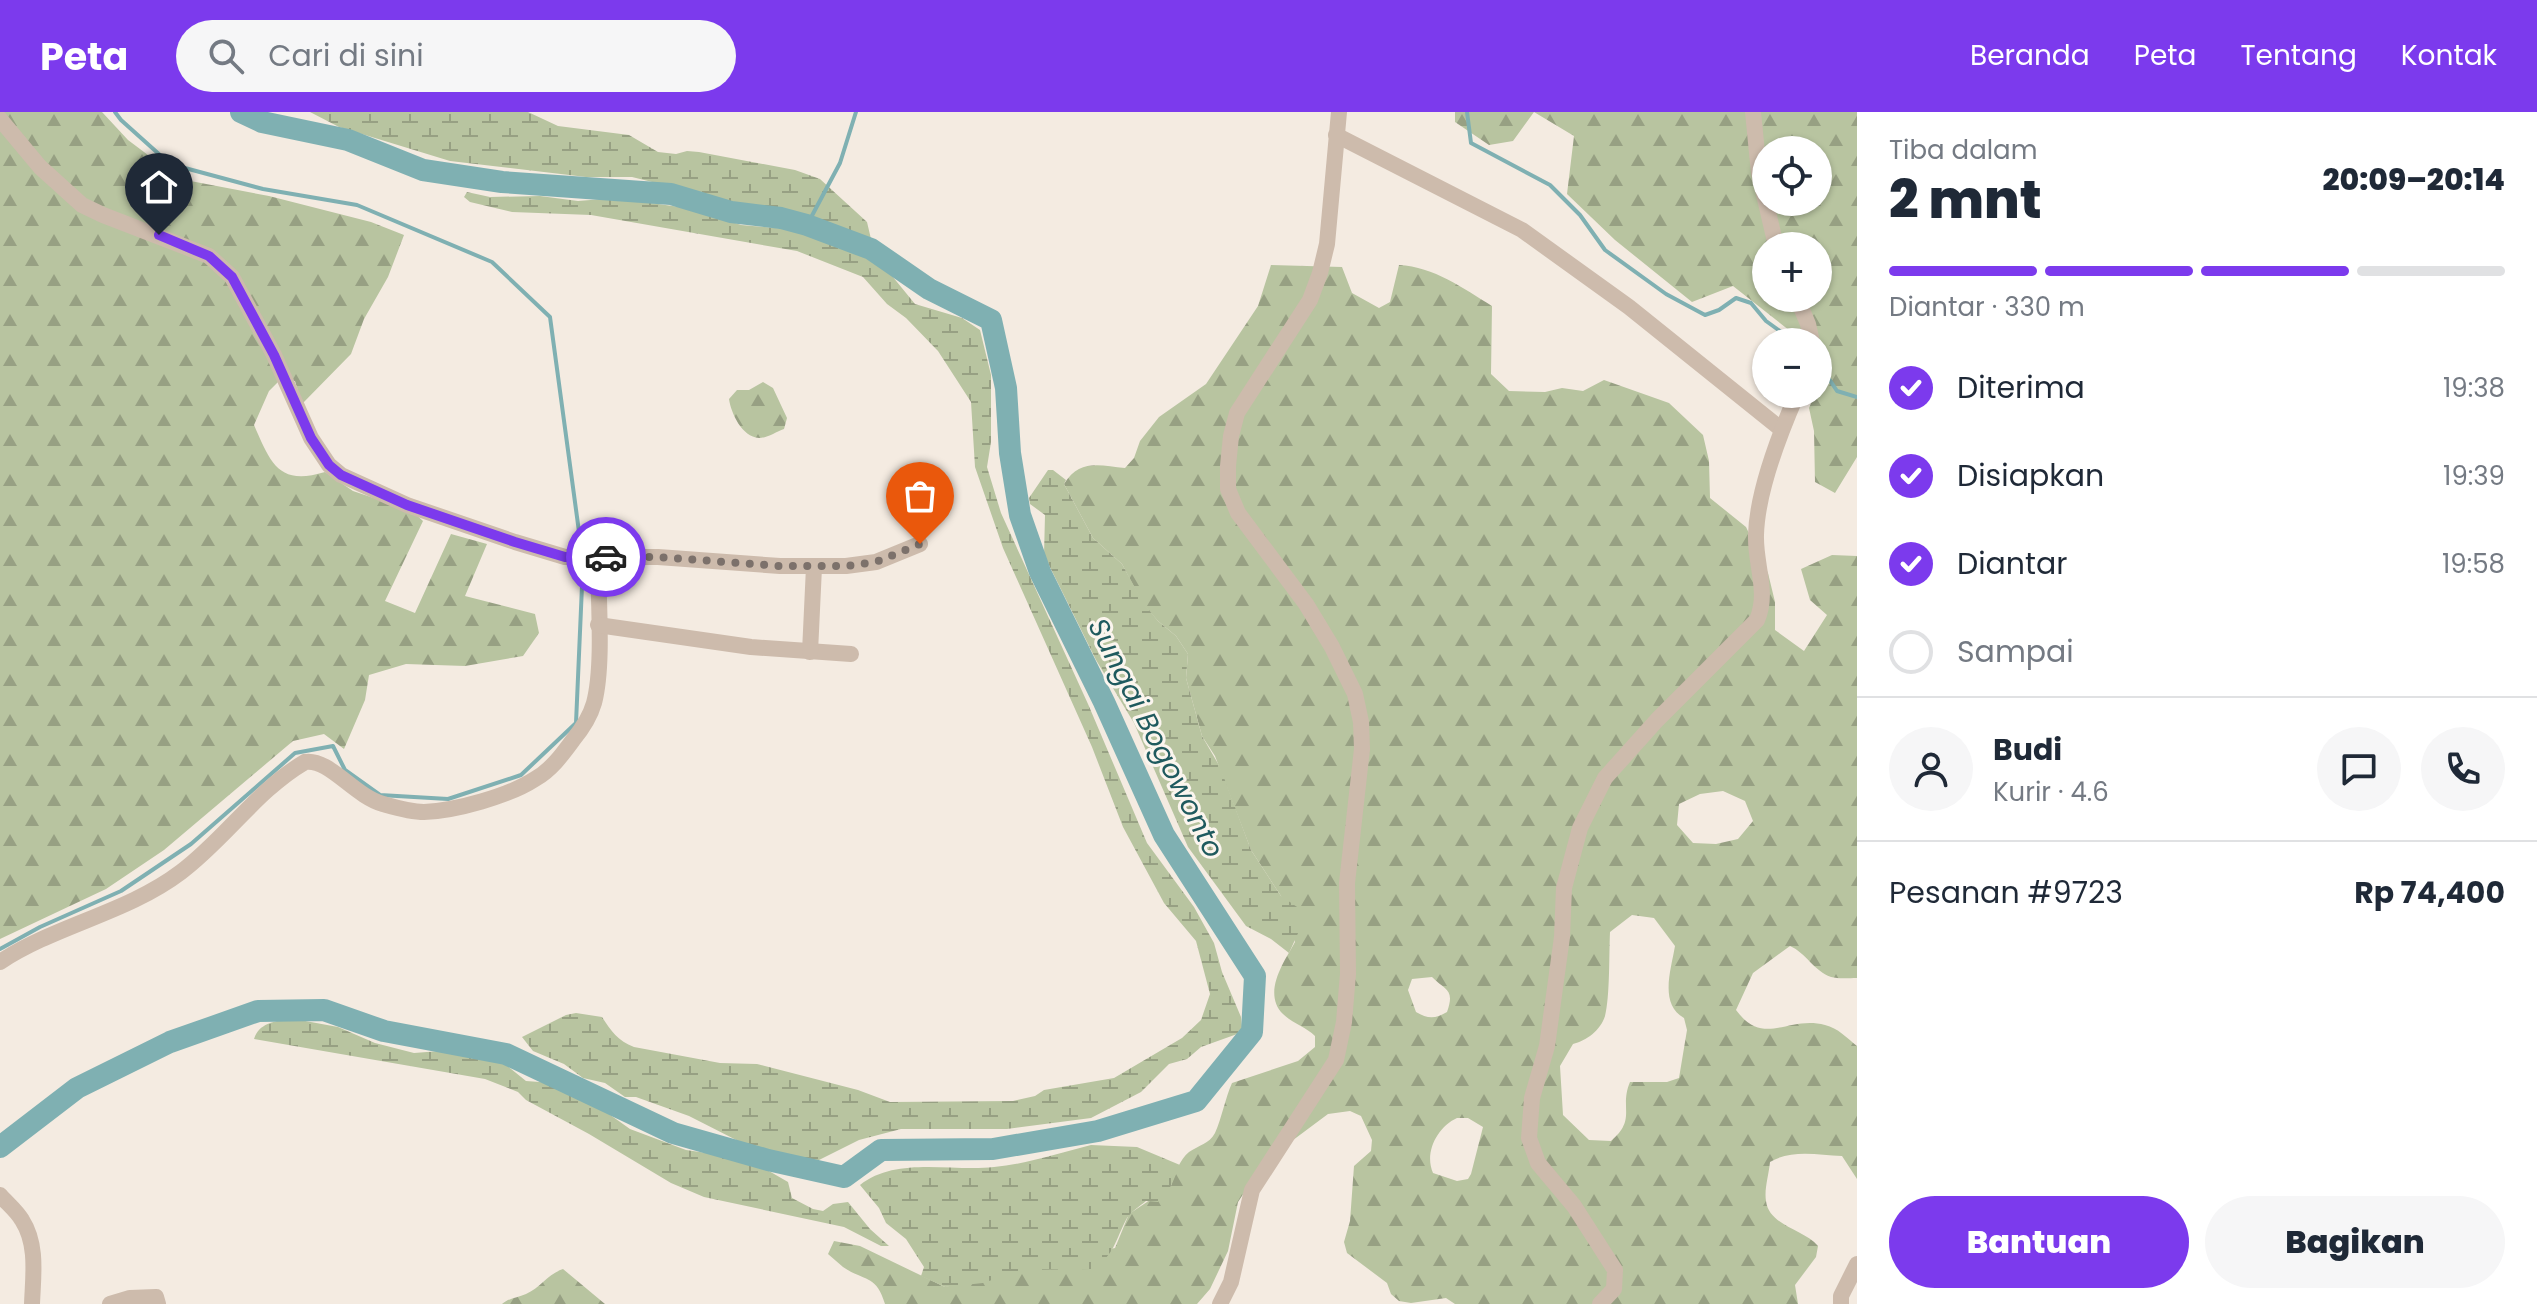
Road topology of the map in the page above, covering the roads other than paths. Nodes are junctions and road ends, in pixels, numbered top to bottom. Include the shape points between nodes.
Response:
1 (1339, 112) edge
2 (1753, 112) edge
3 (0, 119) edge
4 (1336, 135) junction
5 (1773, 232) edge
6 (1791, 408) edge
7 (1781, 429) junction
8 (920, 544) dead end
9 (594, 557) junction
10 (814, 567) junction
11 (598, 625) junction
12 (810, 652) junction
13 (851, 654) dead end
14 (0, 962) edge
15 (0, 1195) edge
16 (1857, 1264) edge
17 (32, 1304) edge
18 (110, 1304) edge
19 (158, 1304) edge
20 (1220, 1304) edge
21 (1600, 1304) edge
22 (1841, 1304) edge

1 - 4 street
2 - 5 street
3 - 9 street via 40,167 82,205 221,264 274,355 311,438 341,475 446,519 565,557
4 - 7 street via 1522,230 1629,307
4 - 20 street via 1320,273 1310,300 1237,413 1228,489 1238,513 1306,604 1355,694 1362,749 1347,883 1344,1022 1336,1060 1252,1190 1231,1282
6 - 7 street
7 - 21 street via 1757,517 1763,606 1757,620 1605,778 1580,828 1564,888 1549,1031 1532,1098 1529,1138 1538,1163 1574,1206 1615,1270 1614,1289
8 - 10 street via 876,562
9 - 10 street
9 - 11 street
10 - 12 street
11 - 12 street
11 - 14 street via 593,706 564,752 536,779 445,810 412,811 369,800 326,765 305,762 182,871
12 - 13 street
15 - 17 street via 22,1219 33,1250
16 - 22 street
18 - 19 street via 156,1297

